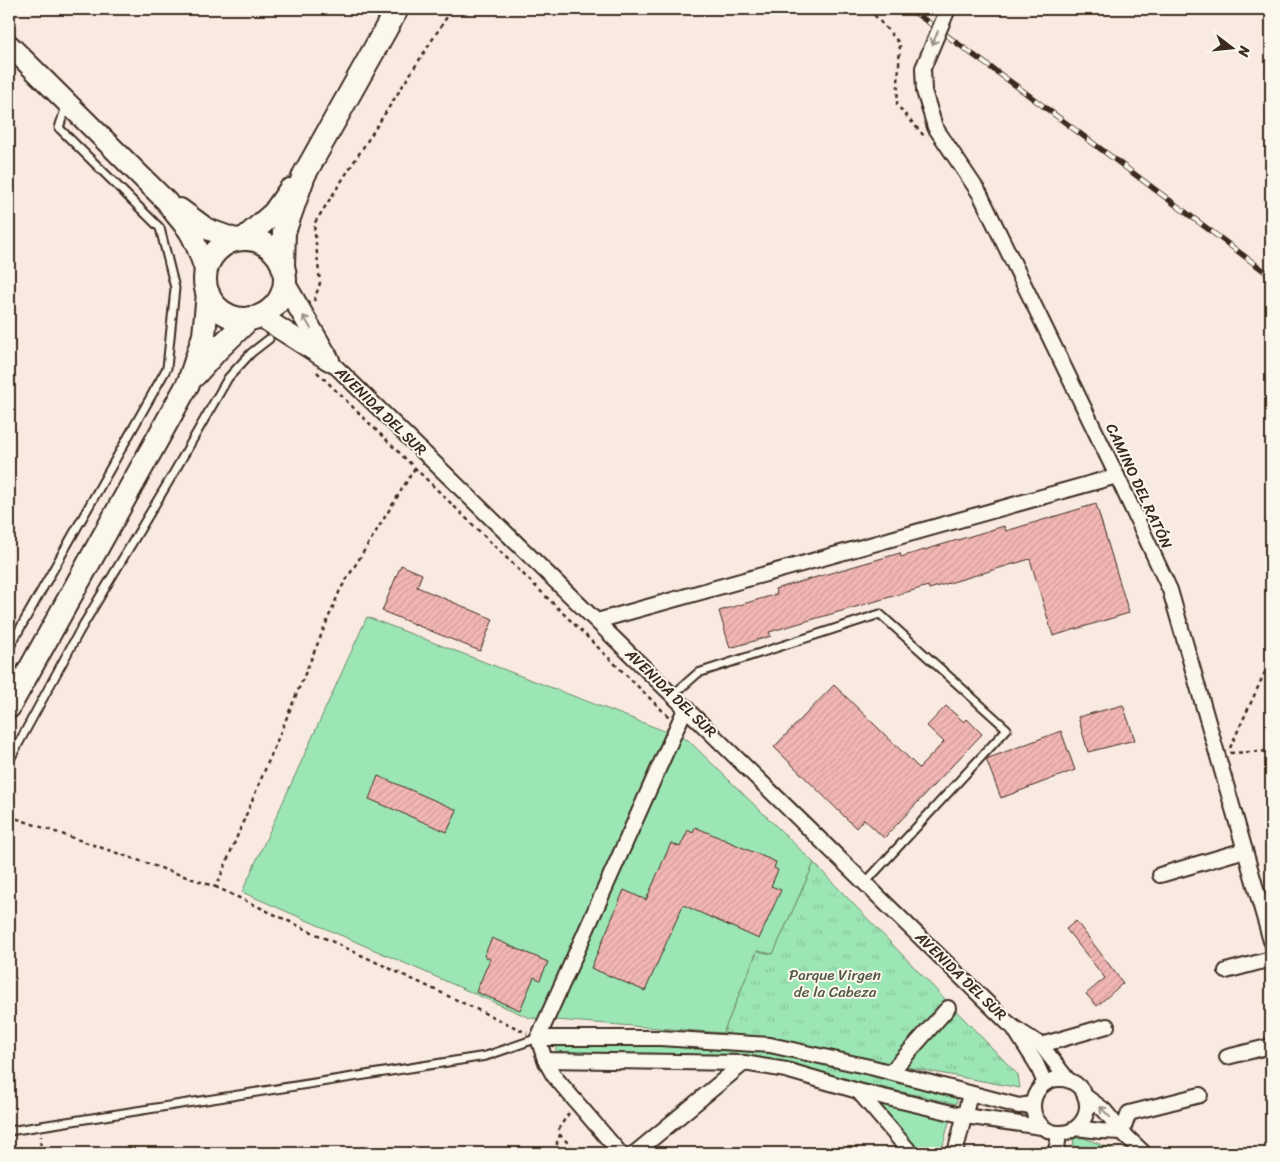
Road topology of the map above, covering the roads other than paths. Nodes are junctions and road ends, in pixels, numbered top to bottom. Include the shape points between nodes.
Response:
1 (397, 9) edge
2 (948, 9) edge
3 (9, 46) edge
4 (67, 103) junction
5 (304, 175) junction
6 (167, 202) junction
7 (241, 239) junction
8 (284, 275) junction
9 (207, 283) junction
10 (255, 317) junction
11 (269, 339) dead end
12 (320, 364) junction
13 (189, 382) junction
14 (1117, 476) junction
15 (597, 622) junction
16 (9, 648) edge
17 (673, 695) junction
18 (686, 707) junction
19 (9, 708) edge
20 (9, 761) edge
21 (1245, 850) junction
22 (1160, 875) dead end
23 (864, 884) junction
24 (1271, 941) edge
25 (1271, 959) edge
26 (1226, 971) dead end
27 (948, 1008) dead end
28 (1107, 1026) dead end
29 (1013, 1027) junction
30 (538, 1038) junction
31 (1041, 1044) junction
32 (1271, 1046) edge
33 (1227, 1057) dead end
34 (545, 1060) junction
35 (744, 1063) junction
36 (891, 1072) junction
37 (1068, 1080) junction
38 (1044, 1083) junction
39 (858, 1091) junction
40 (970, 1094) junction
41 (1200, 1095) dead end
42 (1085, 1096) junction
43 (1032, 1104) junction
44 (965, 1116) junction
45 (1041, 1127) junction
46 (1077, 1128) junction
47 (9, 1131) edge
48 (1122, 1132) junction
49 (1057, 1143) edge
50 (620, 1153) edge
51 (635, 1153) edge
52 (911, 1153) edge
53 (954, 1153) edge
54 (1067, 1153) edge
55 (1144, 1153) edge

1 - 5 main road
2 -> 14 street, CAMINO DEL RATÓN, bridge via 923,68 924,91 935,127 980,194
3 - 4 main road
4 - 6 main road
4 - 16 lane via 59,128 160,228 175,288 167,368
5 - 7 main road via 274,213
5 - 8 main road via 284,232
6 - 7 main road via 207,229
6 - 9 main road via 197,246
7 - 8 main road via 268,246 277,255
7 - 9 main road via 227,243 217,251 210,261
8 - 10 main road via 282,294 277,303
12 -> 8 main road, AVENIDA DEL SUR via 308,324
9 - 10 main road via 215,304 225,313 237,318
9 - 13 main road via 204,335
10 - 12 main road, AVENIDA DEL SUR
10 - 13 main road via 218,349
11 - 20 lane via 228,378 78,632
12 - 15 street, AVENIDA DEL SUR
13 - 19 main road
14 - 15 street
14 - 21 street, CAMINO DEL RATÓN via 1170,590
15 - 17 street, AVENIDA DEL SUR
17 - 18 street, AVENIDA DEL SUR
17 - 23 lane via 698,673 880,614 1007,729
18 - 23 street, AVENIDA DEL SUR
18 - 30 street
21 - 22 street
21 - 24 street, CAMINO DEL RATÓN
23 - 29 street, AVENIDA DEL SUR
25 - 26 street
27 - 36 street
28 - 31 street
29 - 31 street, AVENIDA DEL SUR
29 - 38 street, AVENIDA DEL SUR via 1036,1062
30 - 34 street
30 - 36 street via 660,1038 770,1045
30 - 47 lane via 486,1056
31 - 37 street, AVENIDA DEL SUR
32 - 33 street
34 - 35 street
34 - 50 street via 554,1076
35 - 39 street via 786,1070
35 - 51 street
36 - 40 street
37 - 38 street
37 - 42 street
38 - 43 street
39 - 44 street
39 - 52 street
40 - 43 street via 1019,1106
40 - 44 street
41 - 48 street via 1129,1113
42 - 46 street via 1086,1113
48 -> 42 street via 1104,1110
43 - 45 street
44 - 45 street
44 - 53 street
45 - 49 street
46 - 48 street
46 - 49 street
48 - 55 street
49 - 54 street

